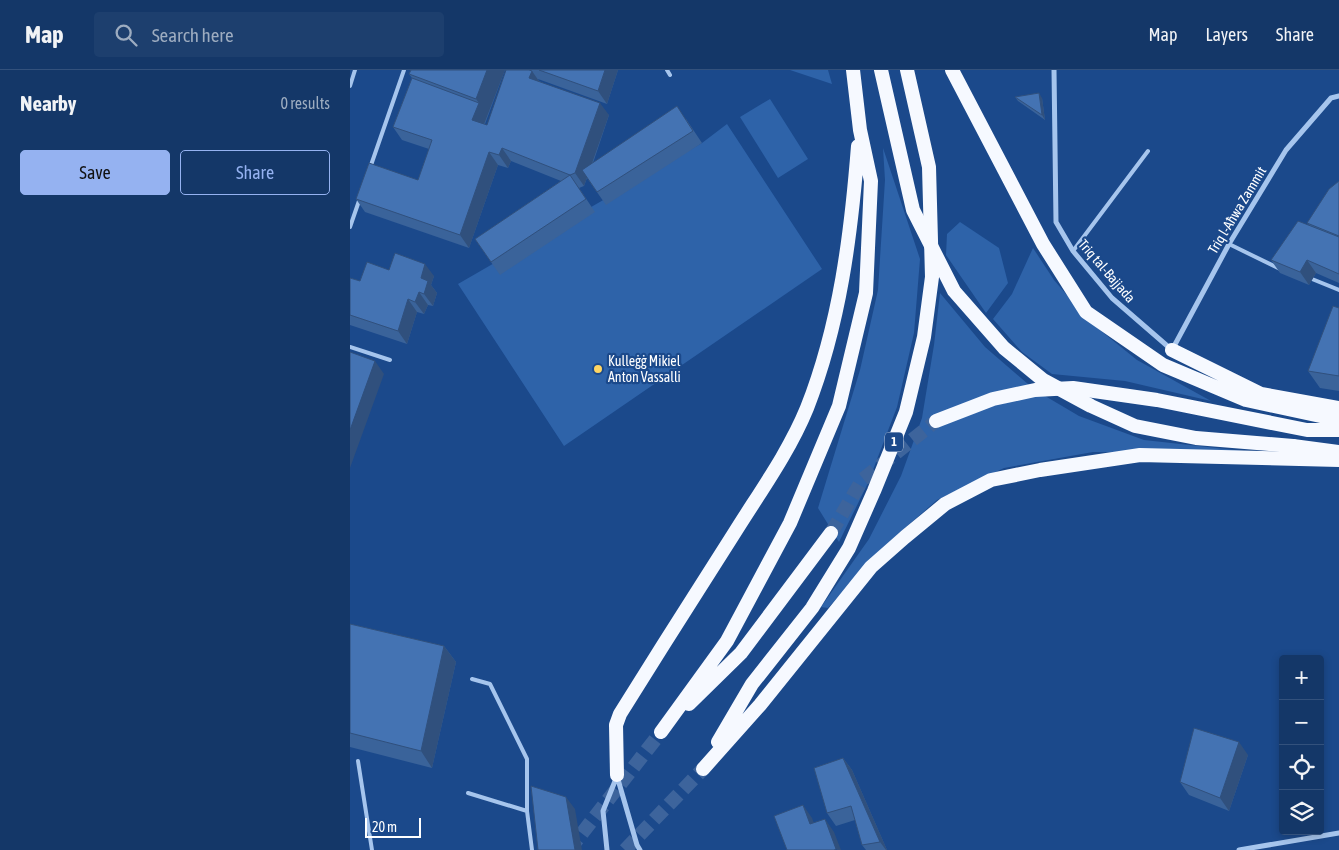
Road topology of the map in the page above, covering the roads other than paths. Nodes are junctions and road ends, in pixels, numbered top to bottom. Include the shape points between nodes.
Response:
1 (355, 70) edge
2 (404, 70) edge
3 (667, 70) edge
4 (853, 70) edge
5 (881, 70) edge
6 (907, 70) edge
7 (952, 70) edge
8 (1054, 70) edge
9 (670, 75) dead end
10 (350, 86) edge
11 (1339, 96) edge
12 (860, 130) junction
13 (1148, 151) dead end
14 (369, 171) edge
15 (363, 190) edge
16 (350, 227) edge
17 (1229, 244) junction
18 (1073, 252) junction
19 (1282, 270) edge
20 (1312, 279) dead end
21 (1339, 290) edge
22 (350, 346) edge
23 (1172, 350) junction
24 (390, 360) dead end
25 (1339, 408) edge
26 (1339, 420) edge
27 (936, 421) tunnel mouth
28 (1339, 430) edge
29 (1339, 452) edge
30 (1339, 460) edge
31 (830, 533) tunnel mouth
32 (472, 679) dead end
33 (358, 760) dead end
34 (617, 776) junction
35 (468, 793) dead end
36 (526, 811) junction
37 (1339, 833) edge
38 (372, 850) edge
39 (532, 850) edge
40 (607, 850) edge
41 (640, 850) edge
42 (1239, 850) edge

1 - 10 lane
2 - 14 lane
3 - 9 lane
4 - 12 highway
5 - 29 highway, bridge via 913,210 954,291 1004,348 1043,380 1135,426 1196,438
6 - 30 highway, 1 via 929,167 932,277 924,337 906,412 849,548 812,608 752,684 703,768 766,697 871,567 945,504 991,480 1140,454
7 - 26 highway via 1043,244 1086,312 1163,365 1246,400
8 - 18 street, Triq tal-Bajjada via 1056,222
11 - 17 street, Triq l-Aħwa Zammit via 1331,98 1286,150
12 - 31 highway via 871,181 866,294 839,406 790,523 727,641 661,732 741,653
12 - 34 highway via 844,279 806,409 780,461 620,714 616,725
13 - 18 lane
15 - 16 lane
17 - 19 lane
17 - 23 street, Triq l-Aħwa Zammit
18 - 23 street, Triq tal-Bajjada via 1112,298
20 - 21 lane
22 - 24 lane
23 - 25 highway via 1261,394
27 - 28 highway via 993,399 1035,390 1073,388 1157,400 1307,430
32 - 36 lane via 490,684 527,759
33 - 38 lane
34 - 40 street via 603,811
34 - 41 street
35 - 36 lane
36 - 39 lane
37 - 42 street

